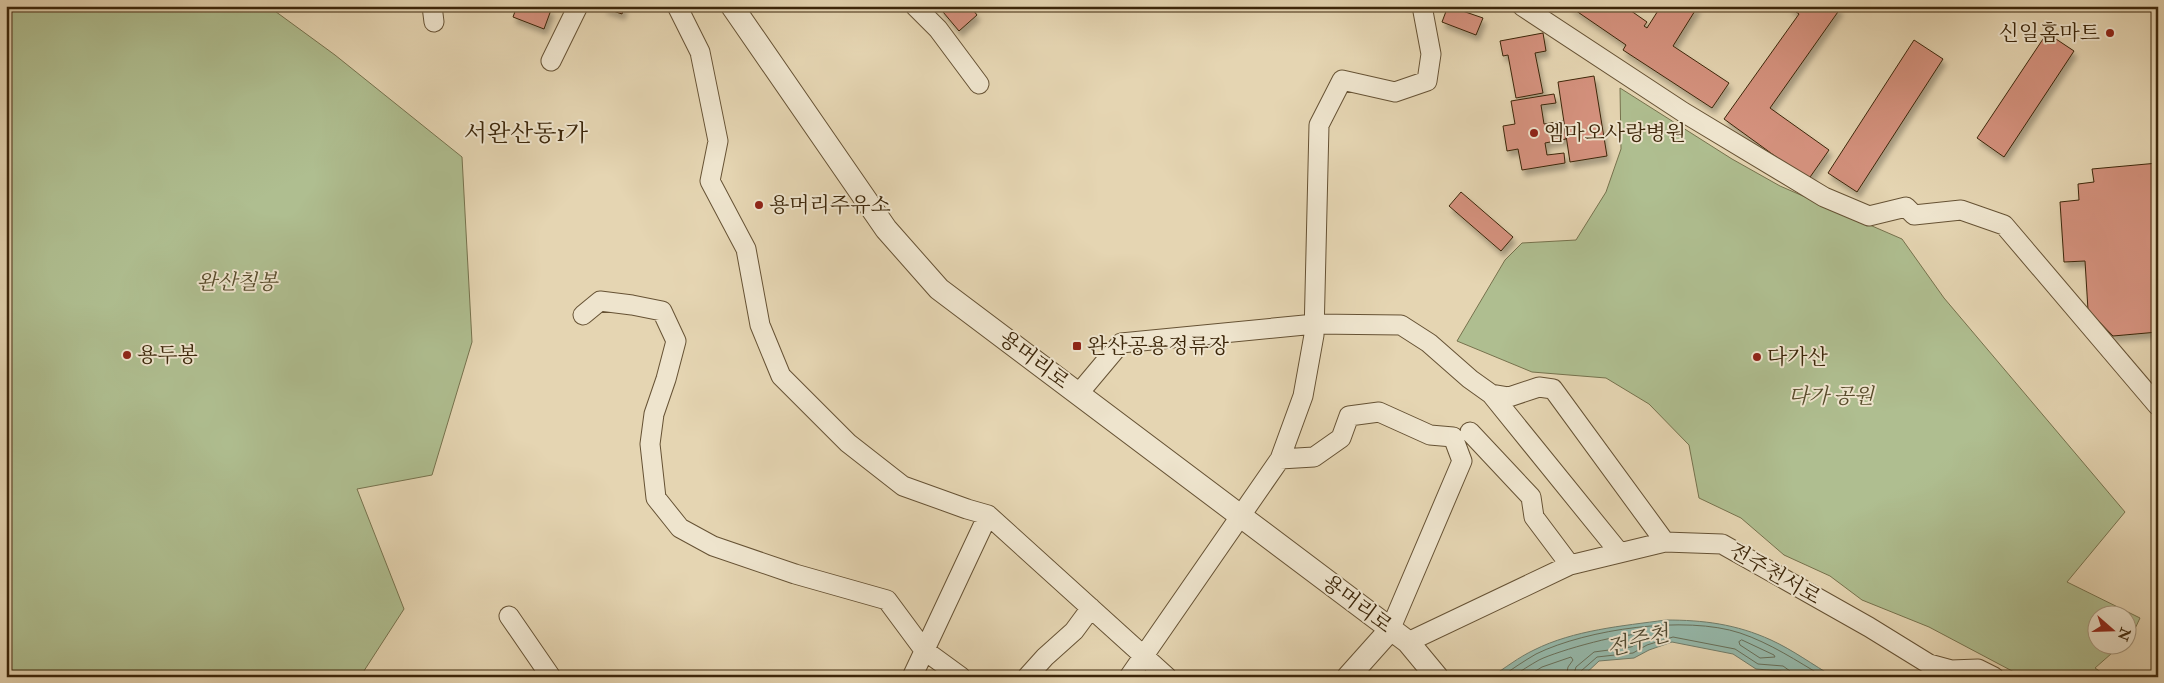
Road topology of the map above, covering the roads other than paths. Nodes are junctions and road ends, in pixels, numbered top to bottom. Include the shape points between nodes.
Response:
1 (578, 6) edge
2 (677, 6) edge
3 (732, 6) edge
4 (915, 6) edge
5 (1422, 6) edge
6 (1522, 6) edge
7 (551, 62) dead end
8 (979, 84) dead end
9 (583, 316) dead end
10 (1315, 324) junction
11 (1079, 393) junction
12 (1491, 394) junction
13 (2158, 406) edge
14 (1470, 432) dead end
15 (1280, 459) junction
16 (988, 515) junction
17 (1241, 515) junction
18 (1665, 542) junction
19 (1619, 552) junction
20 (1570, 565) junction
21 (1091, 608) junction
22 (510, 616) dead end
23 (1399, 636) junction
24 (924, 650) junction
25 (1144, 655) junction
26 (1431, 669) edge
27 (551, 677) edge
28 (912, 677) edge
29 (961, 677) edge
30 (1028, 677) edge
31 (1129, 677) edge
32 (1166, 677) edge
33 (1348, 677) edge
34 (1994, 677) edge

1 - 7 street
2 - 16 street via 700,52 718,141 710,181 746,249 760,325 781,376 848,443 902,486
3 - 11 street, 용머리로 via 886,229 939,289
4 - 8 street via 938,29
5 - 10 street via 1431,54 1426,81 1395,92 1342,80 1319,125
6 - 13 street via 1683,112 1824,197 1869,216 1906,208 1914,215 1961,210 2004,225
9 - 24 street via 600,301 662,311 676,341 654,414 650,444 656,498 680,528 713,546 747,558 887,600
10 - 11 street via 1122,343
10 - 12 street via 1402,325
10 - 15 street via 1303,396
11 - 17 street, 용머리로
12 - 18 street via 1509,397 1539,387 1554,389
12 - 19 street
14 - 20 street via 1531,497 1534,517
15 - 17 street
15 - 23 street via 1314,456 1341,438 1349,416 1379,412 1430,435 1453,437 1462,461
16 - 21 street
16 - 24 street
17 - 23 street, 용머리로
17 - 25 street
18 - 19 street, 전주천서로
18 - 34 street, 전주천서로 via 1722,544 1929,664 1951,670 1978,669
19 - 20 street, 전주천서로
20 - 23 street, 전주천서로
21 - 25 street
21 - 30 street via 1074,631
22 - 27 street
23 - 26 street, 용머리로
23 - 33 street, 전주천서로
24 - 28 street
24 - 29 street
25 - 31 street
25 - 32 street

